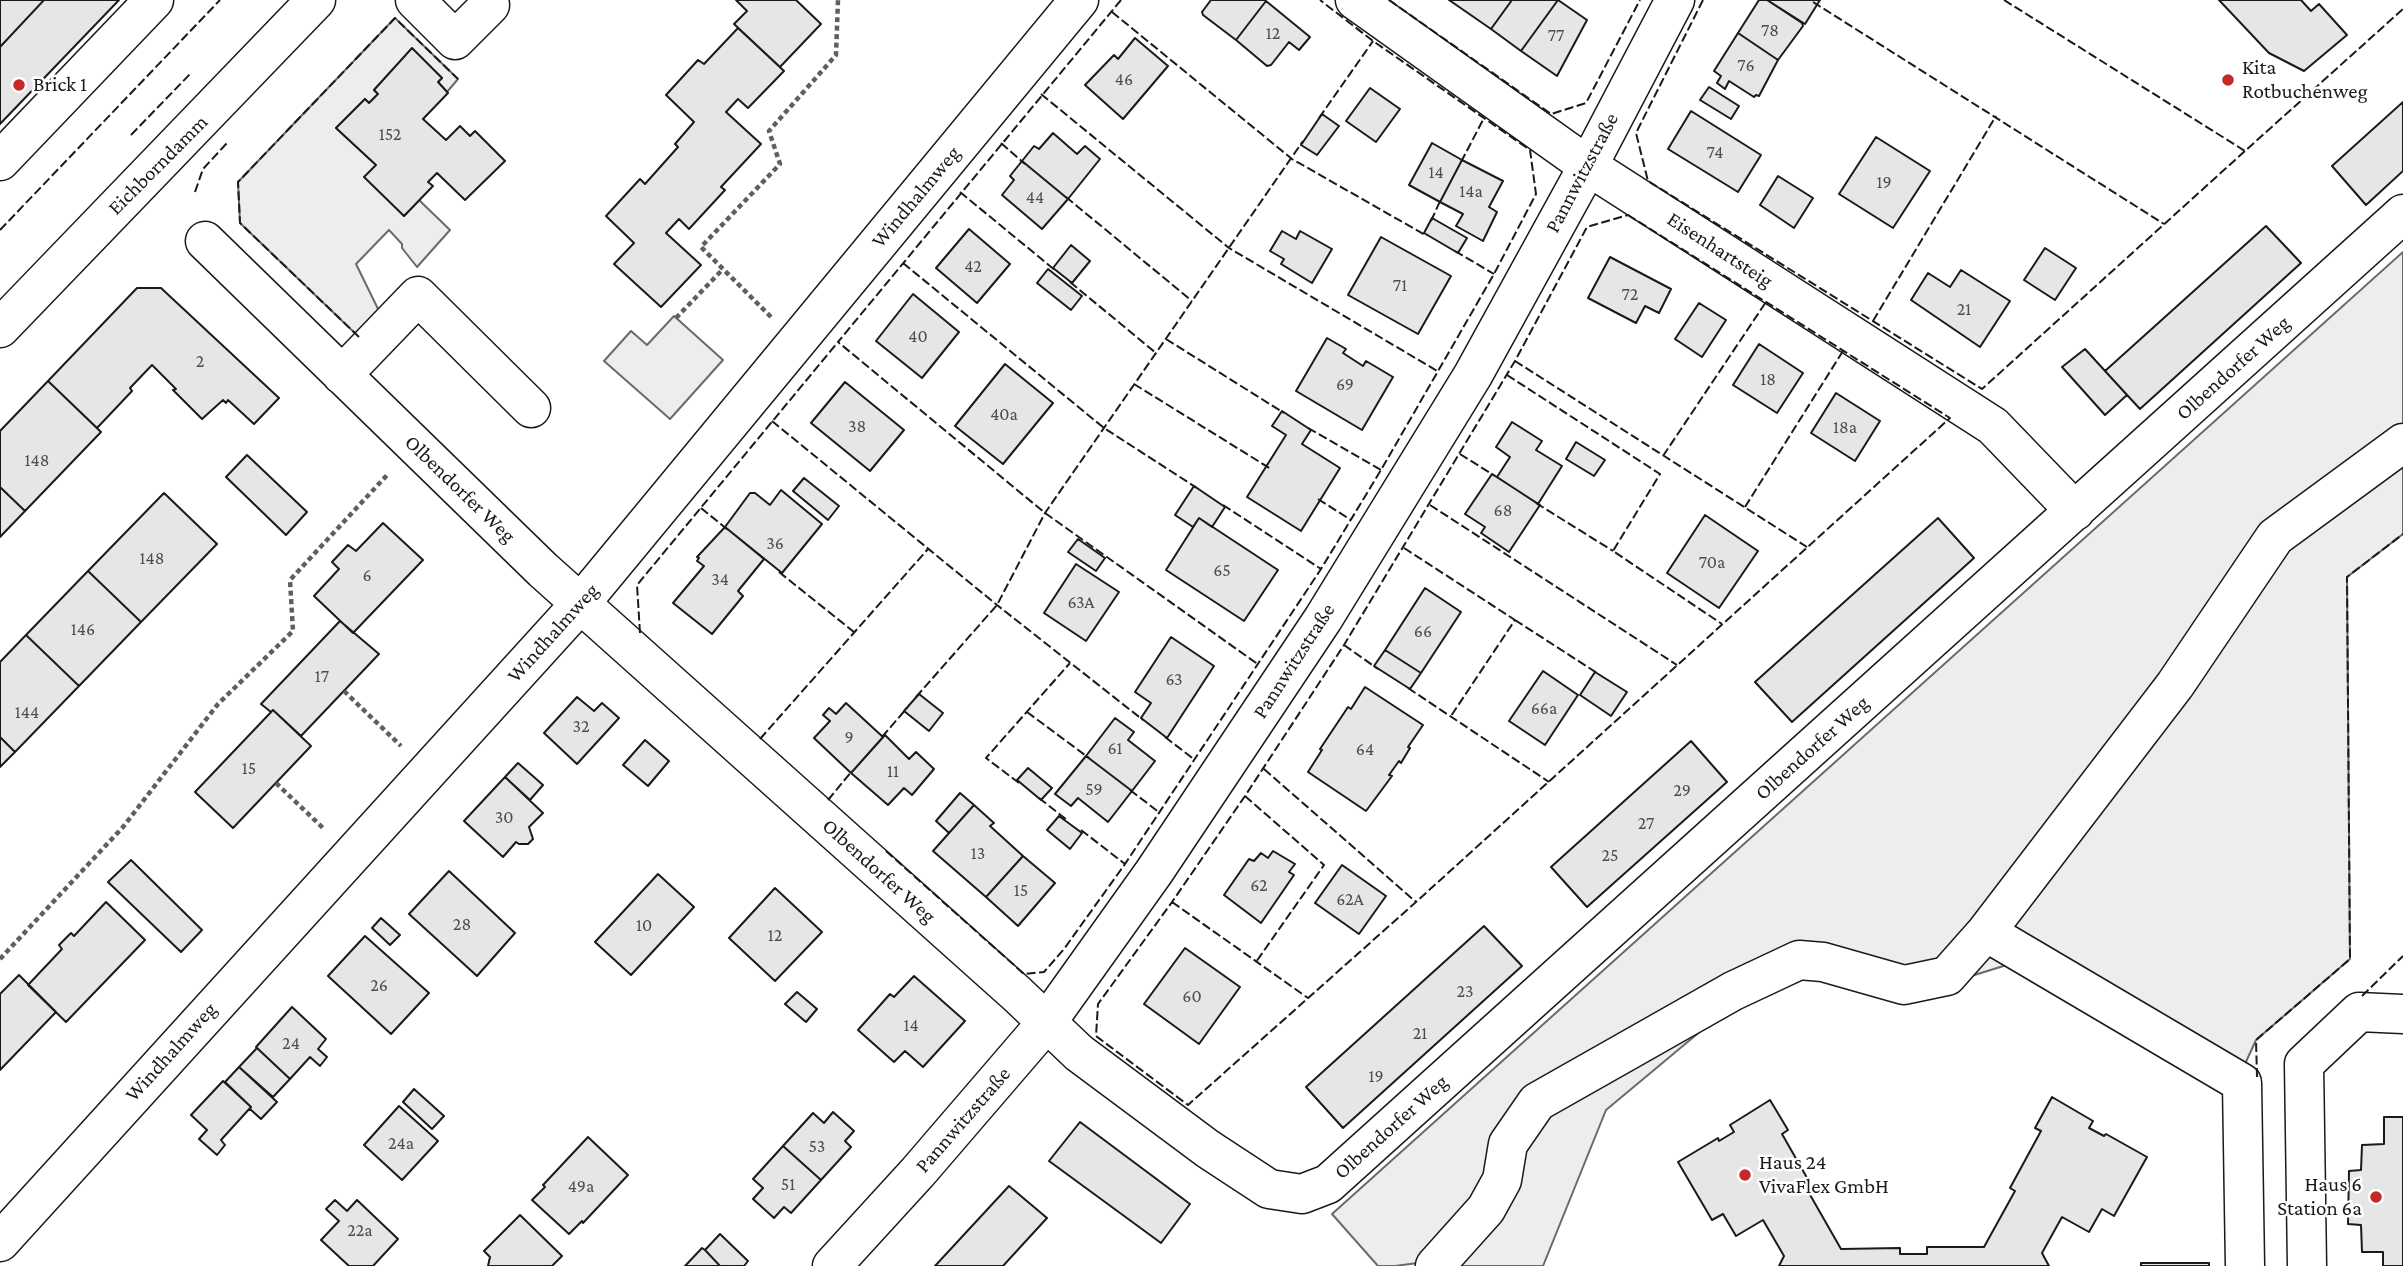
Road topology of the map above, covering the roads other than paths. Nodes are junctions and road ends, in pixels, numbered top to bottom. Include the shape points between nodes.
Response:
1 (154, 0) edge
2 (316, 0) edge
3 (415, 0) edge
4 (1079, 0) edge
5 (1354, 0) edge
6 (1675, 0) edge
7 (490, 5) dead end
8 (0, 162) edge
9 (1588, 166) junction
10 (2403, 214) edge
11 (205, 241) dead end
12 (0, 328) edge
13 (342, 375) junction
14 (531, 408) dead end
15 (2403, 443) edge
16 (2075, 511) junction
17 (580, 604) junction
18 (1986, 932) junction
19 (2403, 1014) edge
20 (1047, 1022) junction
21 (0, 1242) edge
22 (832, 1266) edge
23 (1435, 1266) edge
24 (2245, 1266) edge
25 (2307, 1266) edge

1 - 8 street
2 - 12 street, Eichborndamm
3 - 7 street via 455,40
4 - 17 street, Windhalmweg
5 - 9 street, Eisenhartsteig
6 - 9 street, Pannwitzstraße
9 - 16 street, Eisenhartsteig via 1993,426
9 - 20 street, Pannwitzstraße via 1473,375 1323,619 1154,872
10 - 16 street, Olbendorfer Weg
11 - 13 street, Olbendorfer Weg
13 - 14 street via 418,296
13 - 17 street, Olbendorfer Weg
15 - 18 street via 2275,537 2175,685
16 - 20 street, Olbendorfer Weg via 1328,1184 1302,1194 1269,1189 1079,1053
17 - 20 street, Olbendorfer Weg
17 - 21 street, Windhalmweg
18 - 23 street via 1947,976 1904,985 1823,962 1799,960 1733,991 1537,1102 1508,1144 1502,1180 1486,1209
18 - 24 street via 2242,1083
19 - 25 street via 2359,1012 2304,1064
20 - 22 street, Pannwitzstraße

